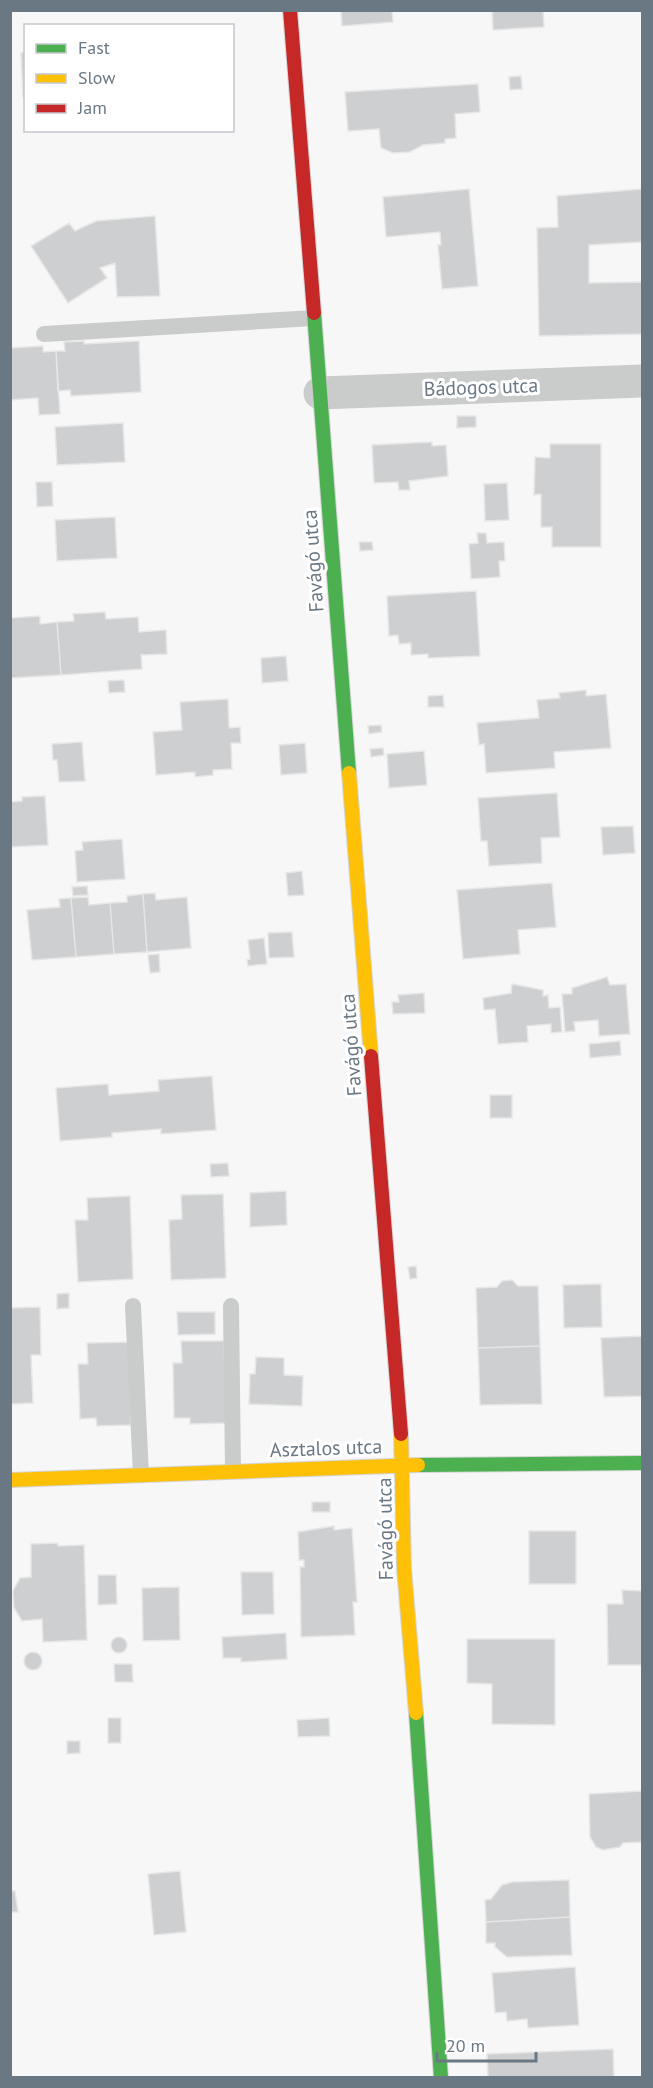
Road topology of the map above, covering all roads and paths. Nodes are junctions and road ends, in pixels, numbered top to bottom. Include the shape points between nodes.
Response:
1 (290, 10) edge
2 (314, 318) junction
3 (44, 334) dead end
4 (642, 381) edge
5 (320, 393) junction
6 (133, 1306) dead end
7 (231, 1306) dead end
8 (642, 1462) edge
9 (403, 1465) junction
10 (233, 1472) junction
11 (141, 1475) junction
12 (10, 1480) edge
13 (441, 2078) edge

1 - 2 street, Favágó utca
2 - 3 lane
2 - 5 street, Favágó utca
4 - 5 street, Bádogos utca
5 - 9 street, Favágó utca
6 - 11 lane
7 - 10 lane
8 - 9 street, Asztalos utca
9 - 10 street, Asztalos utca
9 - 13 street, Favágó utca via 404,1568
10 - 11 street, Asztalos utca
11 - 12 street, Asztalos utca

